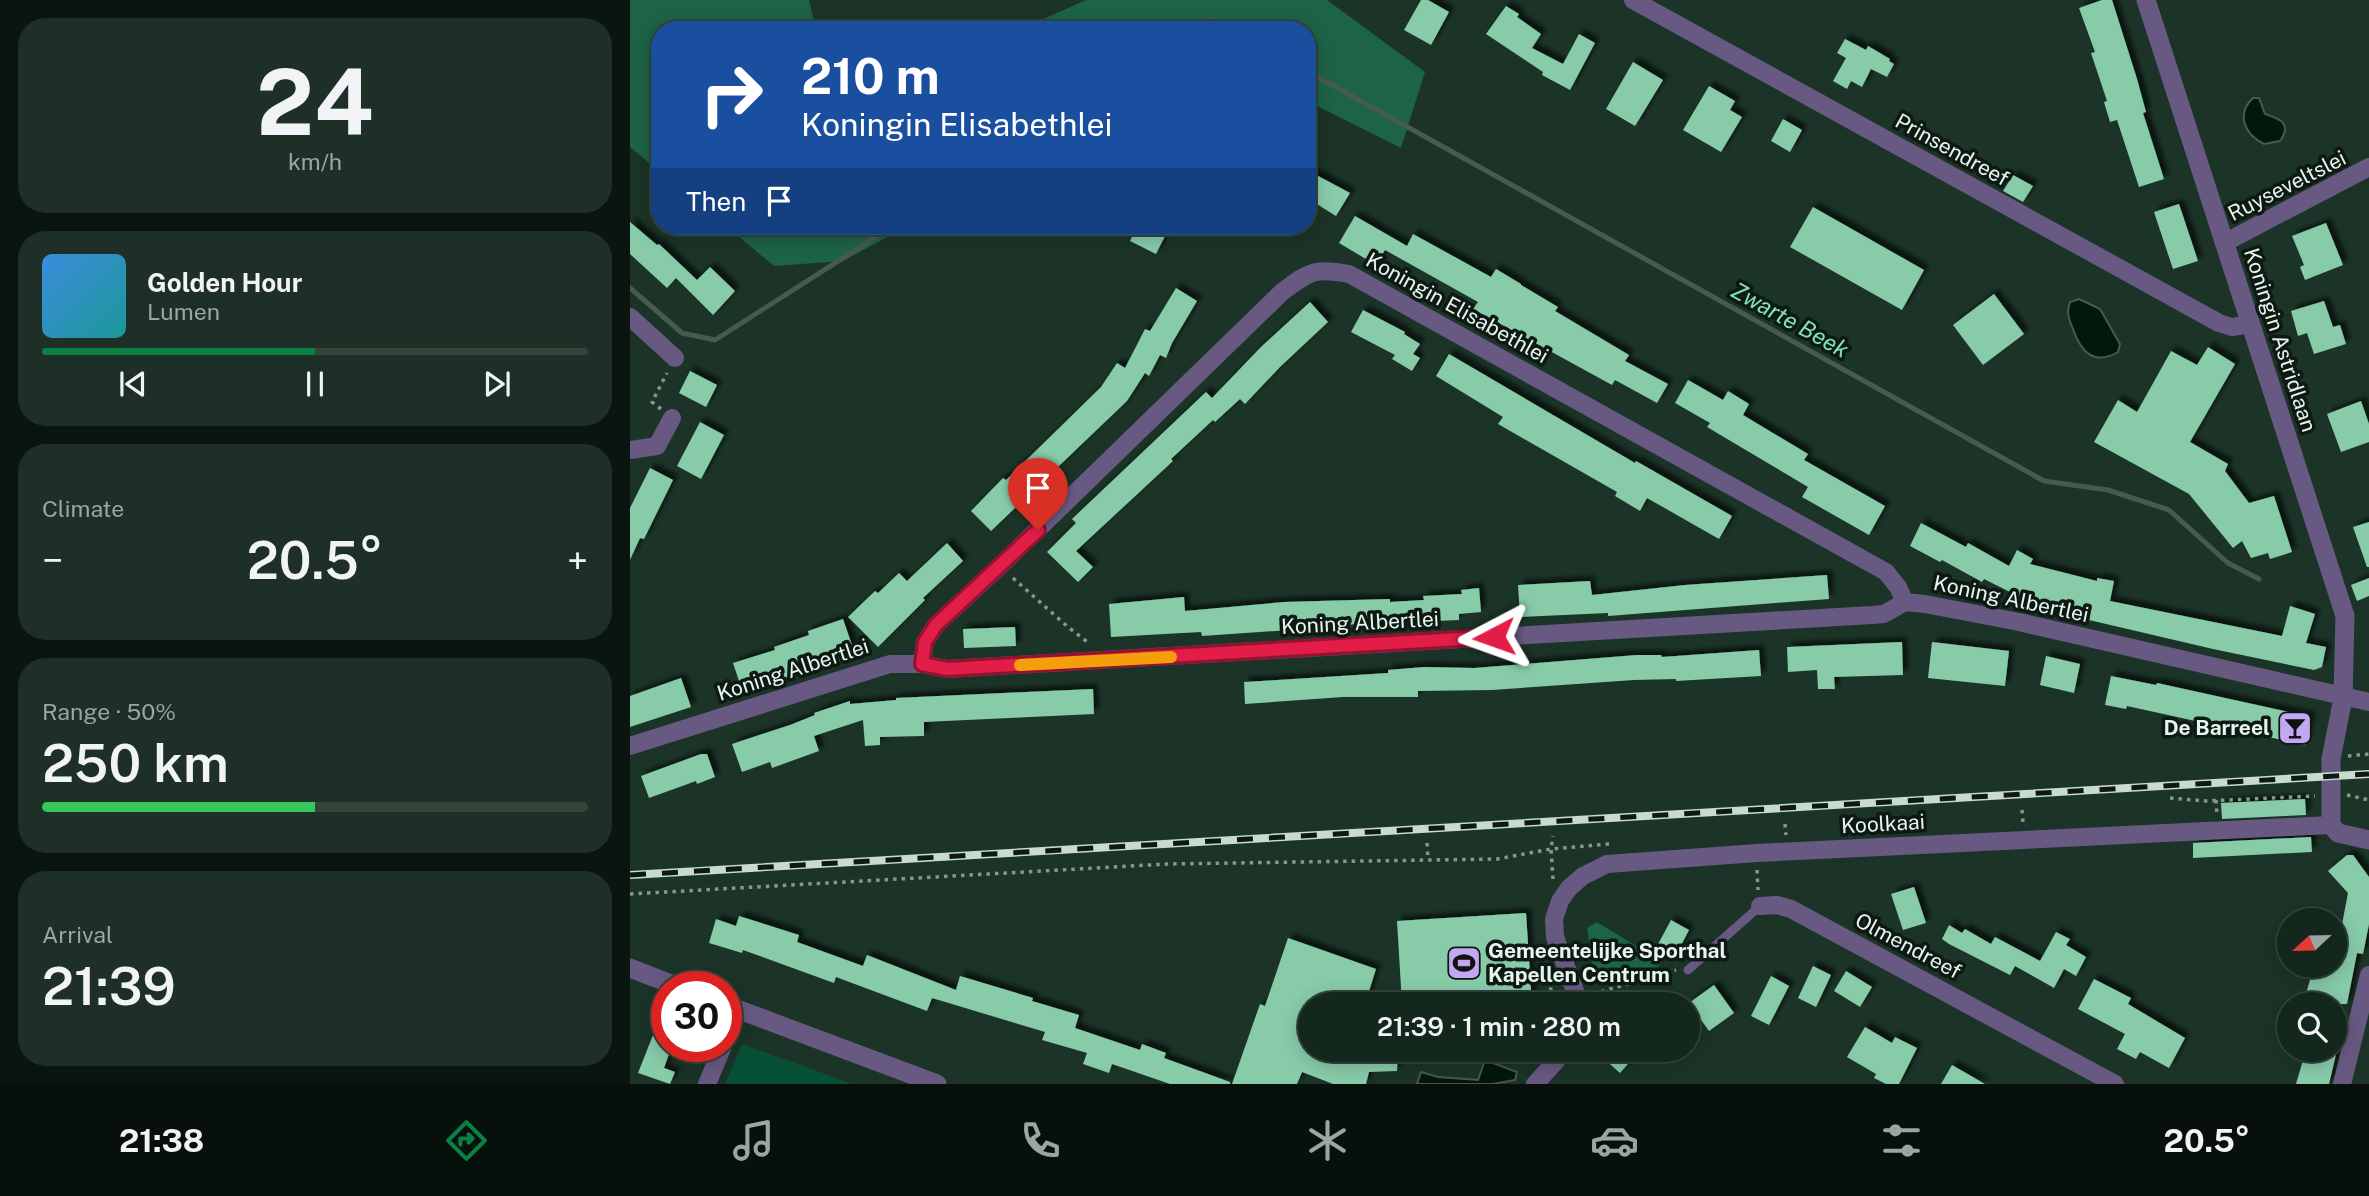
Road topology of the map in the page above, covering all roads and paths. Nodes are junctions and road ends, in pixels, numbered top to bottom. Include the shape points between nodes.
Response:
1 (1633, 0) edge
2 (2146, 0) edge
3 (2369, 167) edge
4 (2224, 243) junction
5 (630, 317) edge
6 (2252, 324) junction
7 (675, 358) joint
8 (672, 418) joint
9 (630, 450) edge
10 (1000, 566) junction
11 (1905, 602) junction
12 (1115, 660) junction
13 (922, 664) junction
14 (2343, 698) junction
15 (2369, 702) edge
16 (630, 746) edge
17 (2332, 796) junction
18 (2170, 798) dead end
19 (2022, 810) dead end
20 (2023, 816) dead end
21 (1785, 824) dead end
22 (2331, 825) junction
23 (1786, 831) dead end
24 (1553, 836) dead end
25 (2369, 840) edge
26 (1427, 844) dead end
27 (1551, 849) dead end
28 (1757, 853) junction
29 (1497, 859) dead end
30 (1428, 860) junction
31 (630, 894) edge
32 (1760, 906) junction
33 (630, 968) edge
34 (1688, 970) joint
35 (2369, 975) edge
36 (651, 976) edge
37 (1574, 992) edge
38 (1608, 992) edge
39 (742, 1011) edge
40 (716, 1062) edge
41 (1555, 1062) edge
42 (707, 1084) edge
43 (937, 1084) edge
44 (1535, 1084) edge
45 (2115, 1084) edge
46 (2342, 1084) edge

1 - 6 street, Prinsendreef via 2219,323 2232,327
2 - 4 street, Koningin Astridlaan
3 - 4 street, Ruyseveltslei
4 - 6 street, Koningin Astridlaan
5 - 7 street
6 - 14 street, Koningin Astridlaan via 2345,616
7 - 8 path via 652,402
8 - 9 street via 657,446
10 - 11 street, Koningin Elisabethlei via 1282,292 1307,274 1326,270 1349,274 1886,572
10 - 12 path via 1068,627
10 - 13 street, Koningin Elisabethlei via 936,625 925,642
11 - 12 street, Koning Albertlei via 1872,615
11 - 14 street, Koning Albertlei via 2019,622
12 - 13 street, Koning Albertlei via 947,669
13 - 16 street, Koning Albertlei via 890,664 858,672
14 - 15 street, Koning Albertlei
14 - 17 street, Koningin Astridlaan via 2331,759
17 - 18 path
17 - 22 street, Koningin Astridlaan
19 - 20 path
21 - 23 path
22 - 25 street via 2338,833
22 - 28 street, Koolkaai
24 - 27 path
26 - 30 path
28 - 32 path
28 - 37 street, Koolkaai via 1607,864 1583,876 1560,901 1554,919 1555,937
29 - 30 path
30 - 31 path via 1167,864
32 - 34 lane
32 - 45 street, Olmendreef via 1791,909
33 - 36 street
34 - 38 path
35 - 46 street
39 - 43 street
40 - 42 street
41 - 44 street

